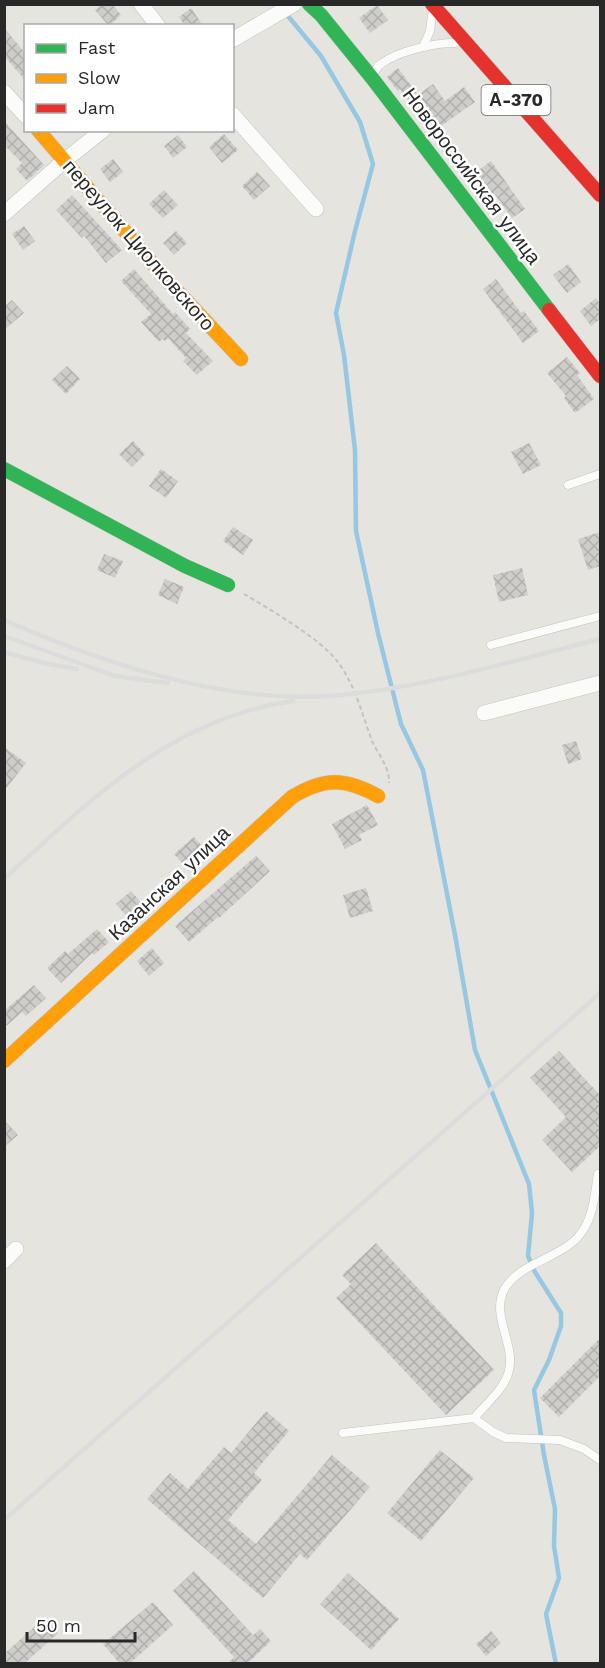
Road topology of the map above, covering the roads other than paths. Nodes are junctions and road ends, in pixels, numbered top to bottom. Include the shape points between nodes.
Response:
1 (141, 4) edge
2 (294, 4) edge
3 (309, 4) edge
4 (432, 5) edge
5 (156, 24) edge
6 (234, 39) edge
7 (466, 43) junction
8 (423, 46) junction
9 (372, 78) junction
10 (4, 92) edge
11 (24, 114) edge
12 (234, 116) edge
13 (40, 132) edge
14 (100, 132) edge
15 (64, 161) junction
16 (600, 195) edge
17 (316, 208) dead end
18 (4, 214) edge
19 (241, 359) dead end
20 (600, 376) edge
21 (4, 469) edge
22 (600, 474) edge
23 (568, 485) dead end
24 (228, 585) road end
25 (600, 616) edge
26 (491, 645) dead end
27 (600, 683) edge
28 (484, 713) dead end
29 (378, 796) road end
30 (4, 1061) edge
31 (598, 1173) dead end
32 (16, 1250) dead end
33 (4, 1261) edge
34 (474, 1418) junction
35 (343, 1433) dead end
36 (600, 1460) edge

1 - 5 street
2 - 6 street
3 - 9 main road, Новороссийская улица
4 - 7 main road, А-370
4 - 8 lane via 430,31
7 - 8 lane
7 - 16 main road, А-370
8 - 9 lane via 380,64
9 - 20 main road, Новороссийская улица
10 - 11 street
12 - 17 street
13 - 15 main road, переулок Циолковского
14 - 15 street
15 - 18 street
15 - 19 main road, переулок Циолковского
21 - 24 main road
22 - 23 lane
25 - 26 lane
27 - 28 street
29 - 30 main road, Казанская улица via 359,785 337,781 317,784 292,797
31 - 34 lane via 584,1230 567,1245 524,1270 505,1289 499,1307 510,1360 508,1375
32 - 33 street
34 - 35 lane
34 - 36 lane via 506,1438 560,1440

